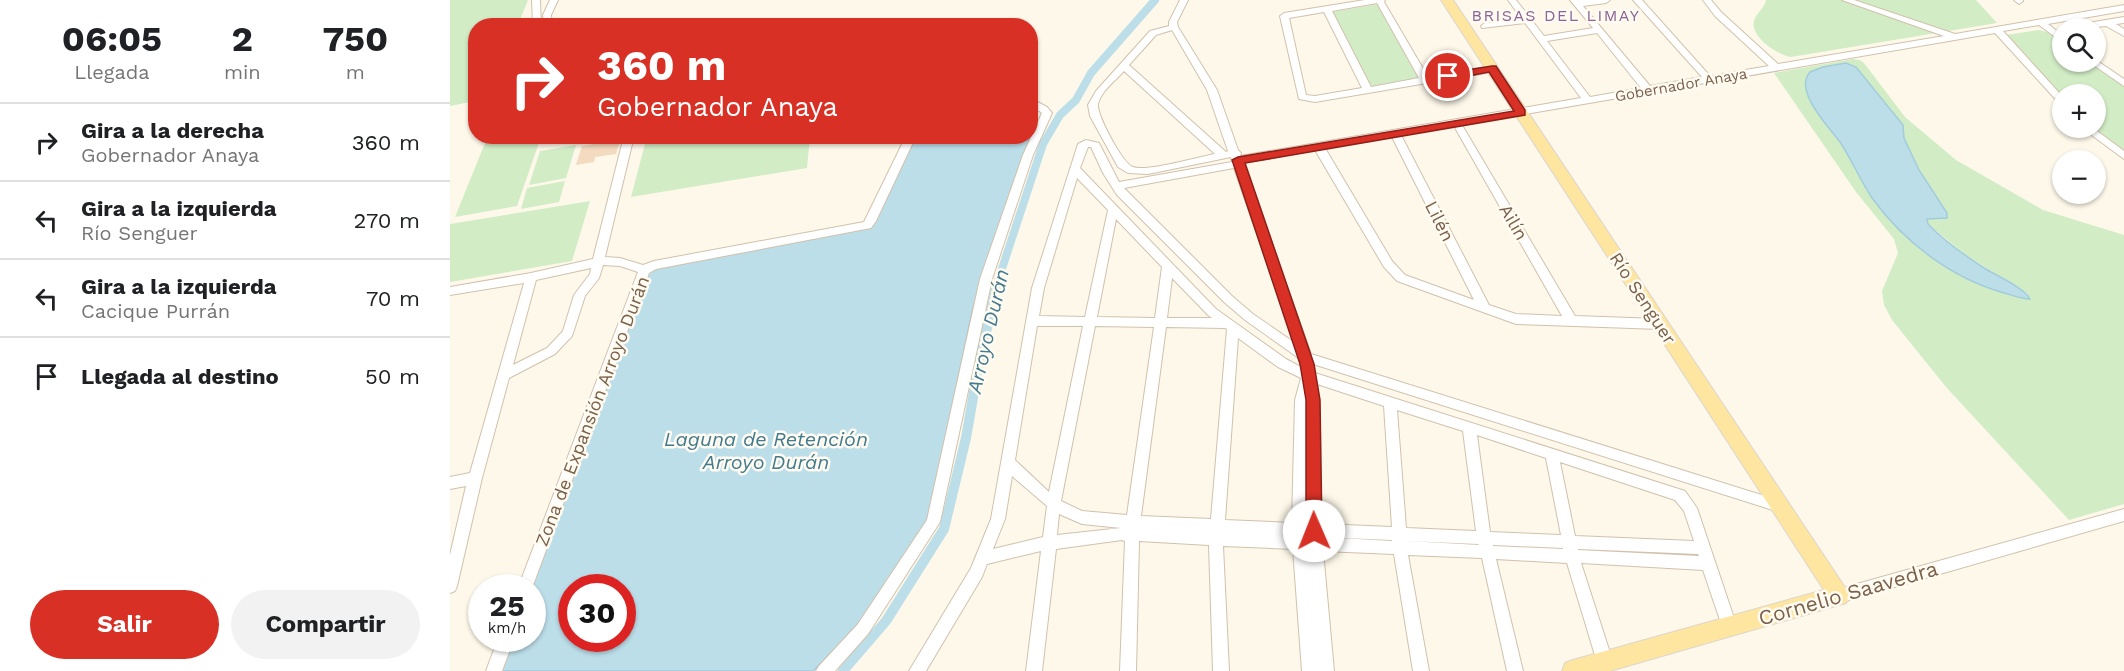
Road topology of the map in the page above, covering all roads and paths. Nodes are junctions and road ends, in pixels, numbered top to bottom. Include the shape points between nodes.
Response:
1 (536, 0) edge
2 (554, 0) edge
3 (1184, 0) edge
4 (1380, 0) edge
5 (1447, 0) edge
6 (1515, 0) edge
7 (1606, 0) edge
8 (1637, 0) edge
9 (1707, 0) edge
10 (1846, 0) edge
11 (1576, 2) edge
12 (1326, 8) junction
13 (2124, 8) edge
14 (537, 18) edge
15 (548, 18) edge
16 (1527, 20) junction
17 (2124, 20) edge
18 (2040, 22) junction
19 (2108, 23) joint
20 (1485, 26) dead end
21 (1174, 27) junction
22 (2052, 29) edge
23 (1599, 30) junction
24 (1997, 30) junction
25 (2124, 33) edge
26 (1956, 37) junction
27 (1541, 39) junction
28 (1124, 66) junction
29 (1777, 68) junction
30 (1492, 69) junction
31 (2106, 70) edge
32 (1425, 80) junction
33 (1709, 80) junction
34 (2124, 83) edge
35 (1368, 90) junction
36 (2052, 90) edge
37 (1649, 91) junction
38 (1588, 101) junction
39 (1038, 106) edge
40 (1521, 113) junction
41 (1456, 122) junction
42 (1038, 133) edge
43 (1395, 133) junction
44 (2100, 138) edge
45 (627, 144) edge
46 (907, 144) edge
47 (1033, 144) edge
48 (1318, 146) junction
49 (1224, 156) junction
50 (2124, 156) edge
51 (1238, 159) junction
52 (1076, 170) junction
53 (1132, 171) junction
54 (1116, 186) junction
55 (1134, 205) junction
56 (1115, 212) junction
57 (598, 262) junction
58 (1168, 267) junction
59 (644, 270) junction
60 (531, 278) junction
61 (450, 291) edge
62 (1485, 309) junction
63 (1032, 321) junction
64 (1090, 321) junction
65 (1160, 322) junction
66 (1572, 322) junction
67 (1660, 324) junction
68 (1229, 325) junction
69 (1306, 357) junction
70 (504, 375) junction
71 (1308, 376) junction
72 (1390, 402) junction
73 (1469, 428) junction
74 (1552, 454) junction
75 (1009, 463) junction
76 (476, 478) junction
77 (450, 483) edge
78 (1054, 502) junction
79 (1779, 506) junction
80 (2124, 516) edge
81 (1133, 528) junction
82 (1216, 532) junction
83 (1299, 537) junction
84 (1315, 538) junction
85 (1399, 542) junction
86 (1568, 542) junction
87 (1047, 543) junction
88 (1485, 546) junction
89 (1703, 548) junction
90 (1572, 557) junction
91 (984, 558) junction
92 (1708, 564) junction
93 (530, 574) edge
94 (450, 586) edge
95 (1839, 596) junction
96 (1729, 627) junction
97 (501, 652) edge
98 (1605, 662) junction
99 (494, 671) edge
100 (824, 671) edge
101 (916, 671) edge
102 (1034, 671) edge
103 (1128, 671) edge
104 (1221, 671) edge
105 (1310, 671) edge
106 (1326, 671) edge
107 (1421, 671) edge
108 (1515, 671) edge
109 (1573, 671) edge

1 - 14 street
2 - 15 street
3 - 21 street
4 - 12 street
4 - 32 street
5 - 30 main road, Río Senguer
6 - 16 street
7 - 11 street
8 - 33 street
9 - 29 street
10 - 26 street
11 - 23 street
12 - 35 street
12 - 35 street via 1284,15 1301,93 1305,98 1315,99
13 - 18 street, Gobernador Anaya
16 - 20 street
16 - 27 street
17 - 19 street
18 - 22 street
18 - 24 street, Gobernador Anaya
19 - 25 street
21 - 28 street via 1154,33
21 - 51 street via 1208,80
23 - 27 street
23 - 37 street
24 - 26 street, Gobernador Anaya
24 - 36 street
26 - 29 street, Gobernador Anaya
27 - 38 street
28 - 49 street
28 - 53 street via 1095,99 1093,110 1122,165
29 - 33 street, Gobernador Anaya
30 - 32 street
30 - 40 main road, Río Senguer
31 - 34 street
32 - 35 street
33 - 37 street, Gobernador Anaya
37 - 38 street, Gobernador Anaya
38 - 40 street, Gobernador Anaya
39 - 42 street via 1047,113
40 - 41 street, Gobernador Anaya
40 - 67 main road, Río Senguer
41 - 43 street, Gobernador Anaya
41 - 66 street, Ailín
43 - 48 street, Gobernador Anaya
43 - 62 street, Lilén
44 - 50 street
45 - 57 street
46 - 59 street, Zona de Expansión Arroyo Durán via 867,225
47 - 100 street via 986,279 933,522 863,629
48 - 51 street, Gobernador Anaya
48 - 62 street via 1396,274
49 - 51 street
49 - 53 street
51 - 54 street
51 - 69 street
52 - 54 street via 1082,146 1092,143
52 - 56 street
52 - 63 street via 1042,269
53 - 54 street
54 - 55 street
55 - 56 street
55 - 69 street via 1228,299
56 - 58 street
56 - 64 street
57 - 59 street via 615,261
57 - 60 street
57 - 70 street via 561,342 538,359
58 - 65 street
58 - 68 street
59 - 93 street, Zona de Expansión Arroyo Durán
60 - 61 street
60 - 70 street
62 - 66 street via 1516,319
63 - 64 street
63 - 75 street
64 - 65 street
64 - 78 street
65 - 68 street
65 - 81 street
66 - 67 street
67 - 79 main road, Río Senguer
68 - 71 street via 1282,363
68 - 82 street
69 - 71 street
69 - 79 street
70 - 76 street
71 - 72 street
71 - 83 street via 1301,400
71 - 84 street via 1313,400
72 - 73 street
72 - 85 street
73 - 74 street
73 - 88 street
74 - 86 street
74 - 89 street via 1680,495 1688,503
75 - 78 street
75 - 91 street via 998,519
76 - 77 street
76 - 94 street
78 - 81 street via 1085,519
78 - 87 street
79 - 95 main road, Río Senguer
80 - 95 street, Cornelio Saavedra
81 - 82 street
81 - 87 street
81 - 103 street
82 - 83 street
82 - 104 street
83 - 84 street
83 - 105 street
84 - 85 street
84 - 106 street
85 - 88 street
85 - 107 street
86 - 88 street
86 - 89 street
86 - 90 street
87 - 91 street
87 - 102 street
88 - 90 street
88 - 108 street
89 - 92 street
90 - 92 street
90 - 98 street
91 - 101 street
92 - 96 street
95 - 96 main road, Cornelio Saavedra
96 - 98 main road, Cornelio Saavedra
97 - 99 street
98 - 109 main road, Cornelio Saavedra

